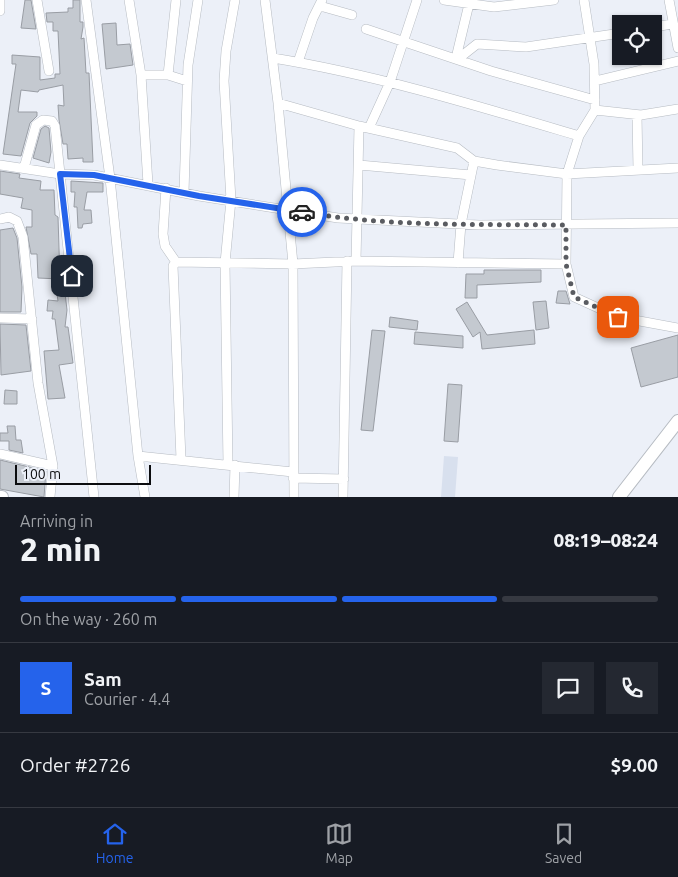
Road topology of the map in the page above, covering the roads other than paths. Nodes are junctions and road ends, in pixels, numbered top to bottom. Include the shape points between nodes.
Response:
1 (0, 0) edge
2 (37, 0) edge
3 (86, 0) edge
4 (129, 0) edge
5 (176, 0) edge
6 (198, 0) edge
7 (235, 0) edge
8 (265, 0) edge
9 (417, 0) edge
10 (444, 0) edge
11 (554, 0) edge
12 (584, 0) edge
13 (669, 0) edge
14 (321, 3) edge
15 (496, 3) edge
16 (469, 4) junction
17 (0, 11) edge
18 (352, 15) dead end
19 (672, 24) junction
20 (662, 26) edge
21 (366, 29) dead end
22 (612, 35) edge
23 (404, 40) junction
24 (588, 40) junction
25 (678, 48) edge
26 (273, 58) junction
27 (457, 58) junction
28 (678, 61) edge
29 (298, 62) junction
30 (48, 71) dead end
31 (141, 75) junction
32 (168, 75) junction
33 (187, 81) junction
34 (596, 81) junction
35 (390, 82) junction
36 (595, 100) junction
37 (278, 103) junction
38 (678, 109) edge
39 (595, 110) junction
40 (637, 115) junction
41 (359, 126) junction
42 (369, 128) junction
43 (579, 136) junction
44 (474, 161) junction
45 (0, 164) edge
46 (359, 165) junction
47 (24, 168) junction
48 (678, 168) edge
49 (638, 170) junction
50 (60, 174) junction
51 (567, 174) junction
52 (471, 175) junction
53 (110, 178) junction
54 (148, 184) junction
55 (166, 188) junction
56 (184, 192) junction
57 (231, 200) junction
58 (289, 210) junction
59 (0, 219) edge
60 (358, 219) junction
61 (678, 223) edge
62 (461, 224) junction
63 (566, 225) junction
64 (352, 261) junction
65 (176, 262) junction
66 (225, 263) junction
67 (458, 263) junction
68 (293, 264) junction
69 (566, 264) junction
70 (0, 318) edge
71 (32, 319) junction
72 (678, 328) edge
73 (678, 421) edge
74 (0, 454) edge
75 (138, 456) junction
76 (181, 459) junction
77 (232, 465) junction
78 (53, 466) junction
79 (293, 475) junction
80 (344, 479) junction
81 (50, 497) edge
82 (94, 497) edge
83 (145, 497) edge
84 (234, 497) edge
85 (294, 497) edge
86 (343, 497) edge
87 (619, 497) edge

1 - 17 street
2 - 30 street
3 - 53 street
4 - 31 street
5 - 32 street
6 - 33 street
7 - 57 street via 224,82
8 - 26 street
9 - 23 street
10 - 16 street
11 - 15 street
12 - 24 street
13 - 19 street
14 - 18 street
14 - 29 street
15 - 16 street
16 - 27 street
19 - 20 street
19 - 25 street
21 - 23 street
22 - 24 street
23 - 27 street
23 - 35 street
24 - 27 street via 526,47 477,44
24 - 34 street
26 - 29 street
26 - 37 street
27 - 36 street via 491,71
28 - 34 street
29 - 35 street
31 - 32 street
31 - 54 street
32 - 33 street
33 - 56 street
34 - 36 street
35 - 42 street
35 - 43 street
36 - 39 street
37 - 41 street
37 - 58 street
38 - 40 street
39 - 40 street
39 - 43 street
40 - 49 street
41 - 42 street
41 - 46 street
42 - 44 street via 457,148
43 - 51 street
44 - 51 street
44 - 52 street
45 - 47 street
46 - 52 street
46 - 60 street
47 - 50 street
47 - 50 street via 36,125 47,120 55,126
48 - 49 street
49 - 51 street
50 - 53 street
50 - 82 street
51 - 63 street
52 - 62 street
53 - 54 street
53 - 75 street
54 - 55 street
55 - 56 street
55 - 65 street via 164,246
56 - 57 street
57 - 58 street
57 - 66 street
58 - 60 street
58 - 68 street
59 - 71 street via 10,217 17,221 23,237
60 - 62 street
60 - 64 street
61 - 63 street
62 - 63 street
62 - 67 street
63 - 69 street
64 - 67 street
64 - 68 street
64 - 80 street
65 - 66 street
65 - 76 street via 173,266
66 - 68 street
66 - 77 street
67 - 69 street
68 - 79 street
69 - 72 street via 574,297 618,317
70 - 71 street
71 - 78 street via 38,383
73 - 87 main road
74 - 78 street
75 - 76 street
75 - 83 street
76 - 77 street
77 - 79 street
77 - 84 street
78 - 81 street
79 - 80 street
79 - 85 street
80 - 86 street

